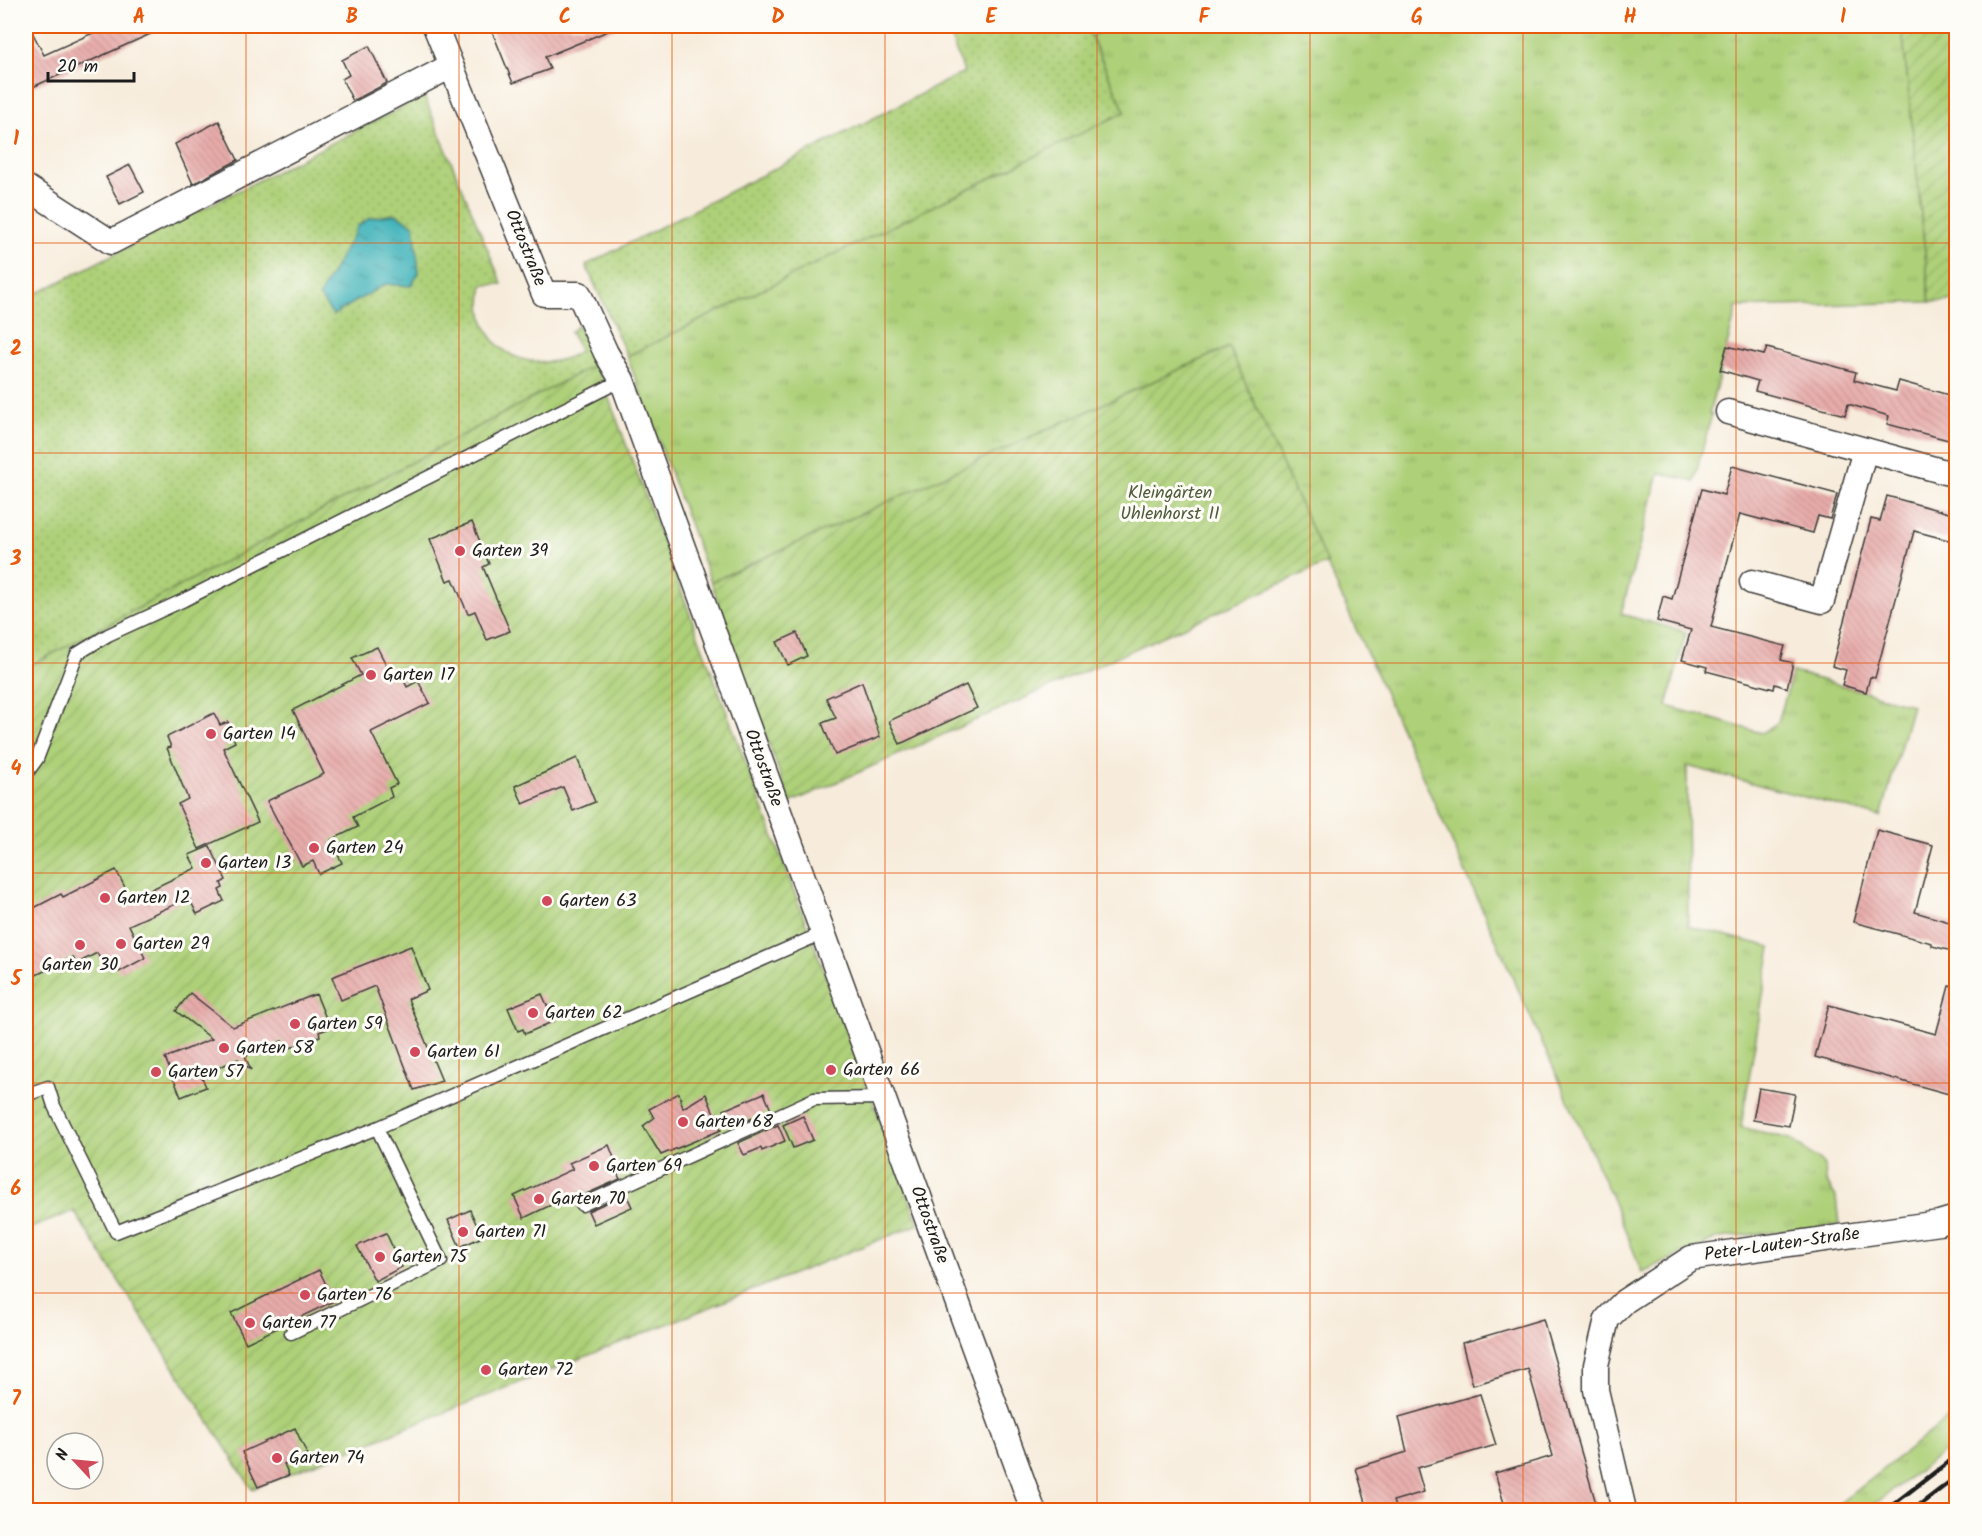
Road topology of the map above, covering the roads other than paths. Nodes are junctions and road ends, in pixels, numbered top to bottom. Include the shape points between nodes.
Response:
1 (435, 26) edge
2 (451, 66) junction
3 (26, 187) edge
4 (622, 380) junction
5 (1728, 412) dead end
6 (1865, 450) junction
7 (1956, 475) edge
8 (1752, 582) dead end
9 (26, 774) edge
10 (823, 933) junction
11 (26, 1095) edge
12 (883, 1098) junction
13 (377, 1128) junction
14 (582, 1205) dead end
15 (1956, 1218) edge
16 (291, 1333) dead end
17 (1033, 1510) edge
18 (1624, 1510) edge

1 - 2 street, Ottostraße
2 - 3 street via 111,242
2 - 4 street, Ottostraße via 544,294 579,294
4 - 9 lane via 108,635 77,654 37,759
4 - 10 street, Ottostraße
5 - 6 street
6 - 7 street
6 - 8 street via 1822,600
10 - 12 street, Ottostraße
10 - 13 lane
11 - 13 lane via 48,1087 116,1232
12 - 14 lane via 814,1099
12 - 17 street, Ottostraße
13 - 16 lane via 441,1261
15 - 18 street, Peter-Lauten-Straße via 1691,1258 1625,1301 1607,1319 1596,1365 1596,1390

